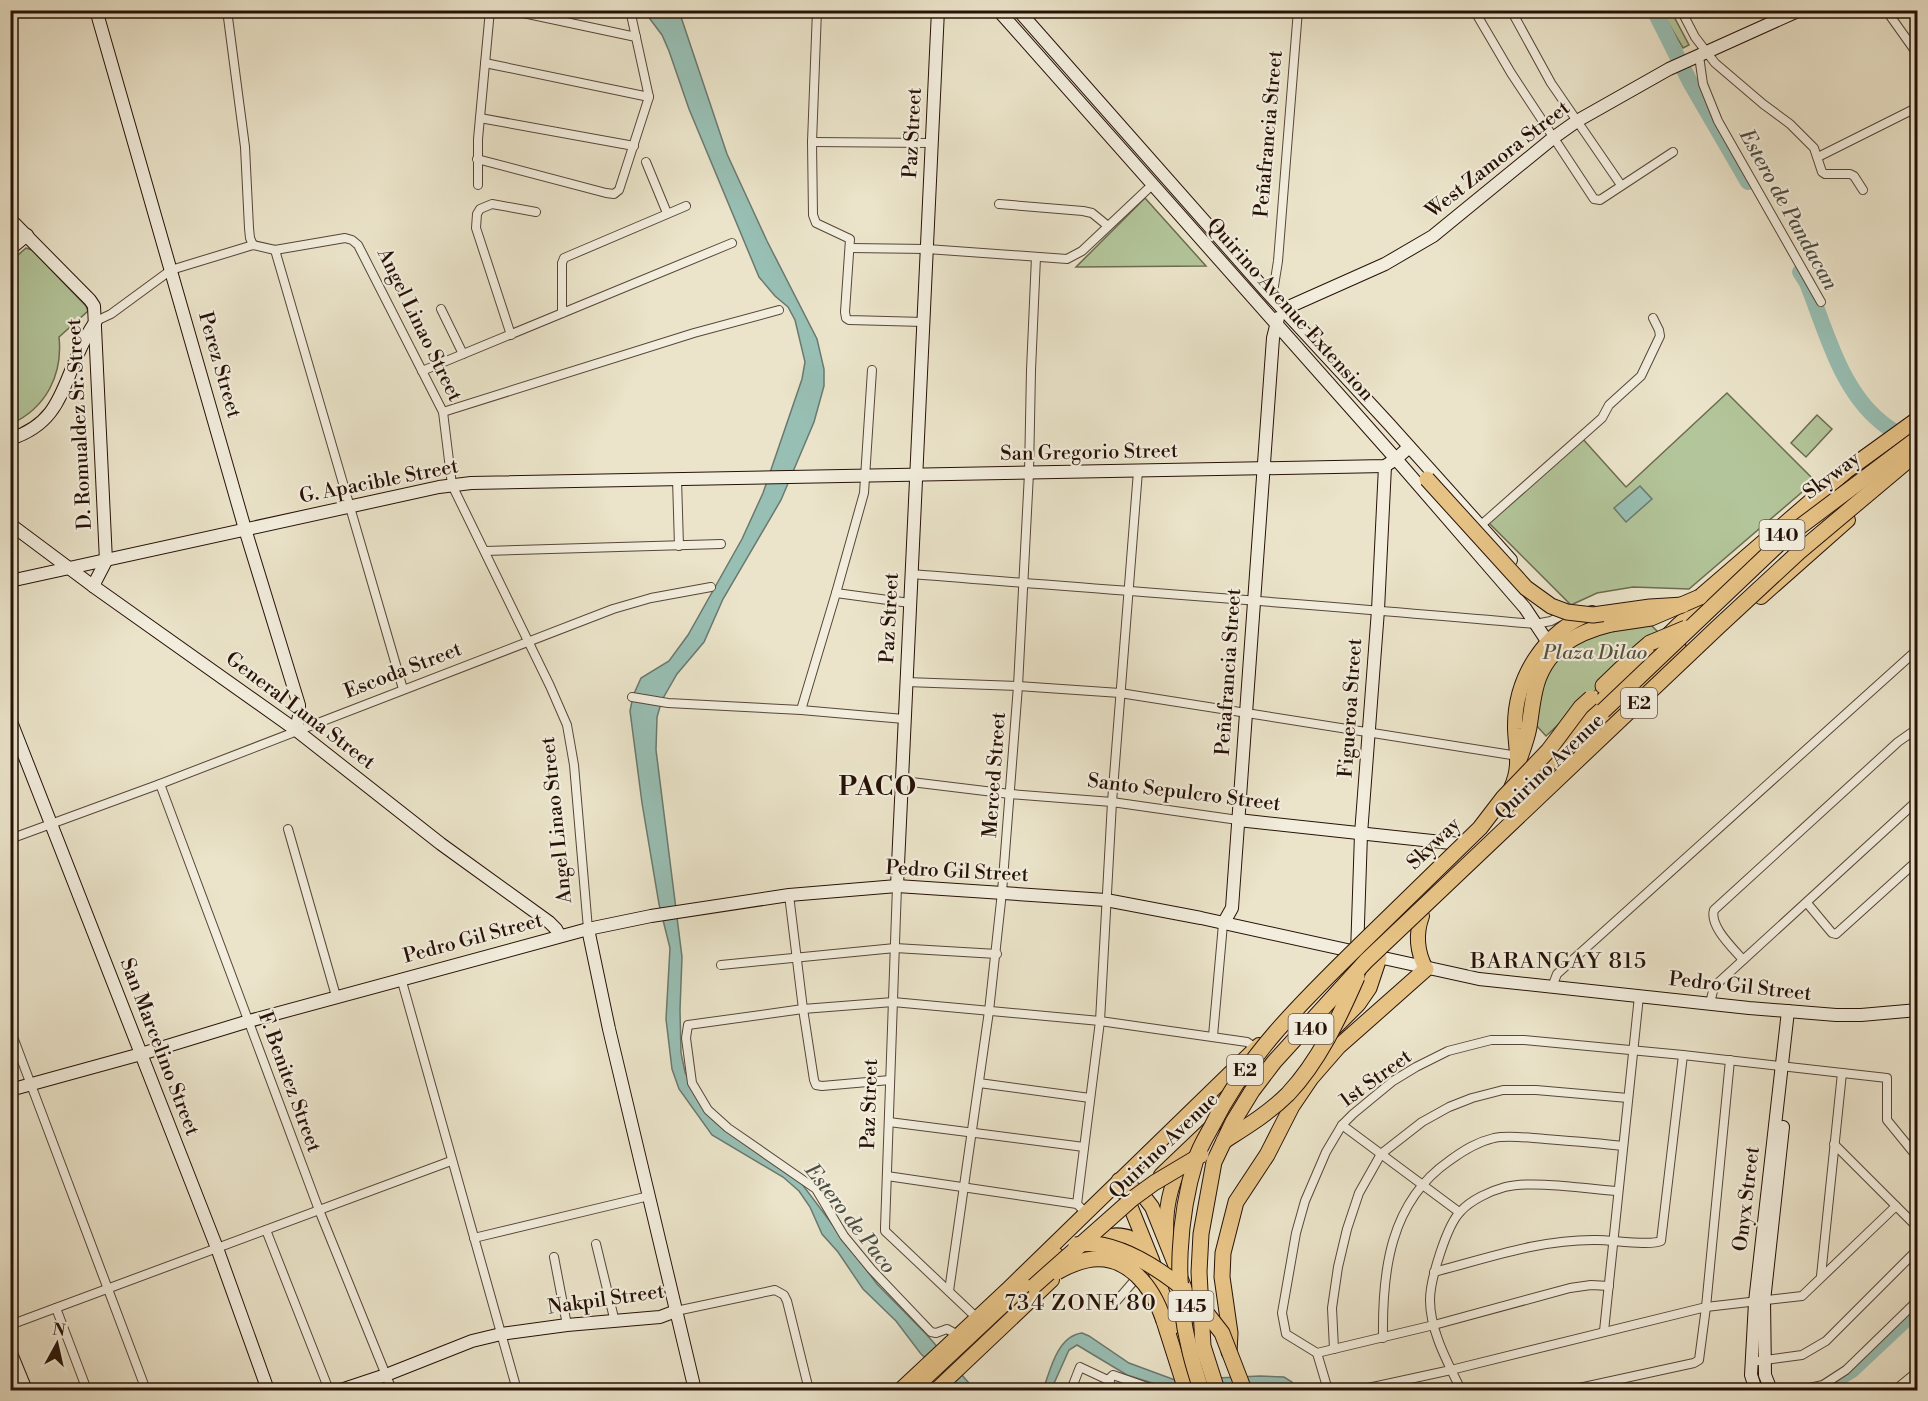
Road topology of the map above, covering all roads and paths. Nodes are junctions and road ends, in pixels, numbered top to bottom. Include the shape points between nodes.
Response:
1 (96, 10) edge
2 (227, 10) edge
3 (490, 10) edge
4 (509, 10) edge
5 (630, 10) edge
6 (817, 10) edge
7 (938, 10) edge
8 (998, 10) edge
9 (1018, 10) edge
10 (1298, 10) edge
11 (1474, 10) edge
12 (1511, 10) edge
13 (1800, 10) edge
14 (1886, 10) edge
15 (1683, 11) edge
16 (636, 36) junction
17 (1917, 55) edge
18 (1701, 56) junction
19 (484, 63) junction
20 (1067, 66) junction
21 (1056, 76) junction
22 (648, 97) junction
23 (1917, 107) edge
24 (1107, 111) junction
25 (480, 118) junction
26 (1096, 121) junction
27 (1577, 121) junction
28 (1553, 138) junction
29 (812, 142) junction
30 (932, 143) junction
31 (634, 146) junction
32 (1673, 152) dead end
33 (1818, 157) junction
34 (477, 159) junction
35 (646, 162) dead end
36 (478, 185) dead end
37 (1152, 185) junction
38 (1621, 185) junction
39 (1863, 190) dead end
40 (999, 204) dead end
41 (686, 206) dead end
42 (536, 212) dead end
43 (667, 213) junction
44 (10, 219) edge
45 (1108, 226) junction
46 (27, 235) junction
47 (732, 243) dead end
48 (850, 243) junction
49 (253, 245) junction
50 (10, 249) edge
51 (927, 249) junction
52 (275, 250) junction
53 (1036, 257) junction
54 (171, 270) junction
55 (1268, 293) junction
56 (1821, 302) dead end
57 (441, 309) dead end
58 (1284, 309) junction
59 (779, 310) dead end
60 (562, 313) junction
61 (1653, 318) dead end
62 (96, 321) junction
63 (924, 322) junction
64 (1276, 323) junction
65 (511, 335) junction
66 (463, 354) junction
67 (872, 370) dead end
68 (422, 371) junction
69 (443, 412) junction
70 (1917, 419) edge
71 (1917, 426) edge
72 (1917, 438) edge
73 (10, 439) edge
74 (1409, 447) junction
75 (1888, 449) junction
76 (1917, 452) edge
77 (1396, 459) junction
78 (1914, 463) edge
79 (1385, 466) junction
80 (1264, 469) junction
81 (1138, 471) junction
82 (1029, 473) junction
83 (865, 476) junction
84 (916, 476) junction
85 (762, 477) joint
86 (677, 479) junction
87 (1428, 479) dead end
88 (452, 485) junction
89 (350, 507) junction
90 (10, 524) edge
91 (1480, 526) junction
92 (245, 529) junction
93 (722, 544) dead end
94 (679, 546) junction
95 (485, 551) junction
96 (106, 561) junction
97 (69, 569) junction
98 (912, 574) junction
99 (10, 581) edge
100 (1023, 583) junction
101 (93, 586) junction
102 (711, 587) dead end
103 (1129, 591) junction
104 (836, 593) junction
105 (1708, 597) junction
106 (1253, 602) junction
107 (910, 603) junction
108 (1683, 605) junction
109 (1632, 608) junction
110 (1378, 610) junction
111 (1570, 619) junction
112 (1535, 624) junction
113 (1678, 625) junction
114 (1688, 636) junction
115 (528, 641) junction
116 (1551, 647) junction
117 (1917, 649) edge
118 (1700, 652) junction
119 (906, 682) junction
120 (1017, 686) junction
121 (1603, 686) dead end
122 (403, 689) junction
123 (1120, 693) junction
124 (632, 697) dead end
125 (1591, 698) dead end
126 (801, 710) junction
127 (1246, 712) junction
128 (10, 719) edge
129 (904, 719) junction
130 (1917, 728) edge
131 (296, 730) junction
132 (1368, 732) junction
133 (1518, 760) junction
134 (903, 781) junction
135 (160, 784) junction
136 (1510, 790) junction
137 (1010, 794) junction
138 (1917, 800) edge
139 (1112, 802) junction
140 (1238, 820) junction
141 (50, 824) junction
142 (1480, 828) junction
143 (288, 829) dead end
144 (1361, 834) junction
145 (1508, 834) junction
146 (10, 839) edge
147 (1460, 844) junction
148 (1917, 860) edge
149 (897, 886) junction
150 (1002, 892) junction
151 (789, 895) junction
152 (1106, 900) junction
153 (1807, 903) junction
154 (1422, 916) junction
155 (1223, 924) junction
156 (588, 929) junction
157 (560, 936) junction
158 (895, 948) junction
159 (997, 954) junction
160 (797, 957) junction
161 (1360, 958) junction
162 (1379, 958) junction
163 (1743, 960) junction
164 (721, 966) dead end
165 (1426, 969) junction
166 (401, 978) junction
167 (1552, 987) junction
168 (336, 996) junction
169 (1639, 996) junction
170 (893, 1002) junction
171 (1710, 1003) junction
172 (802, 1009) junction
173 (1917, 1010) edge
174 (989, 1011) junction
175 (1792, 1012) junction
176 (249, 1021) junction
177 (1100, 1021) junction
178 (10, 1029) edge
179 (1212, 1036) junction
180 (1256, 1048) junction
181 (1633, 1050) junction
182 (141, 1054) junction
183 (1683, 1055) junction
184 (1730, 1060) junction
185 (1786, 1066) junction
186 (1842, 1073) junction
187 (890, 1080) junction
188 (979, 1083) junction
189 (32, 1084) junction
190 (10, 1090) edge
191 (1090, 1098) junction
192 (1628, 1098) junction
193 (1292, 1106) junction
194 (889, 1122) junction
195 (1342, 1125) junction
196 (972, 1133) junction
197 (1197, 1140) junction
198 (1834, 1144) junction
199 (1623, 1146) junction
200 (1084, 1147) junction
201 (1381, 1154) junction
202 (1917, 1158) edge
203 (452, 1161) junction
204 (887, 1176) junction
205 (1119, 1180) junction
206 (1422, 1184) junction
207 (964, 1188) junction
208 (1618, 1191) junction
209 (1142, 1194) junction
210 (649, 1196) junction
211 (1130, 1206) junction
212 (1896, 1206) junction
213 (1082, 1209) junction
214 (319, 1210) junction
215 (1459, 1212) junction
216 (1917, 1228) edge
217 (266, 1230) junction
218 (474, 1238) junction
219 (1613, 1240) junction
220 (1093, 1241) junction
221 (596, 1244) dead end
222 (217, 1248) junction
223 (1169, 1248) junction
224 (1917, 1249) edge
225 (1149, 1254) junction
226 (554, 1257) dead end
227 (1178, 1272) junction
228 (1434, 1272) junction
229 (1821, 1276) junction
230 (1158, 1280) junction
231 (1034, 1286) junction
232 (1609, 1286) junction
233 (108, 1288) junction
234 (949, 1291) junction
235 (1917, 1300) edge
236 (1759, 1301) junction
237 (1114, 1304) dead end
238 (1706, 1307) junction
239 (56, 1308) junction
240 (676, 1311) junction
241 (977, 1318) junction
242 (615, 1322) junction
243 (10, 1325) edge
244 (567, 1325) junction
245 (1434, 1325) junction
246 (1604, 1331) junction
247 (501, 1334) junction
248 (1383, 1338) junction
249 (954, 1339) junction
250 (1334, 1349) junction
251 (10, 1351) edge
252 (1317, 1353) junction
253 (1758, 1362) junction
254 (1214, 1364) dead end
255 (1451, 1370) junction
256 (1917, 1371) edge
257 (386, 1375) junction
258 (1188, 1375) dead end
259 (1110, 1381) junction
260 (1235, 1383) edge
261 (940, 1386) edge
262 (1770, 1389) edge
263 (26, 1390) edge
264 (87, 1390) edge
265 (146, 1390) edge
266 (268, 1390) edge
267 (329, 1390) edge
268 (341, 1390) edge
269 (392, 1390) edge
270 (517, 1390) edge
271 (695, 1390) edge
272 (809, 1390) edge
273 (900, 1390) edge
274 (912, 1390) edge
275 (925, 1390) edge
276 (1071, 1390) edge
277 (1107, 1390) edge
278 (1152, 1390) edge
279 (1186, 1390) edge
280 (1202, 1390) edge
281 (1217, 1390) edge
282 (1244, 1390) edge
283 (1328, 1390) edge
284 (1359, 1390) edge
285 (1461, 1390) edge
286 (1570, 1390) edge
287 (1755, 1390) edge
288 (1787, 1390) edge
289 (1801, 1390) edge
290 (1894, 1390) edge

1 - 54 main road, Perez Street
2 - 49 street
3 - 19 street
4 - 16 street
5 - 16 street
6 - 29 street
7 - 30 main road, Paz Street
8 - 21 main road, Quirino Avenue Extension
9 - 20 main road, Quirino Avenue Extension
10 - 55 street, Peñafrancia Street via 1278,261 1274,286
11 - 28 street
12 - 27 street
13 - 18 main road, West Zamora Street
14 - 17 street
15 - 18 street
16 - 22 street
18 - 27 main road, West Zamora Street
18 - 33 street via 1790,124
18 - 56 street via 1702,84 1718,121
19 - 22 street
19 - 25 street
20 - 21 main road
20 - 24 main road, Quirino Avenue Extension
21 - 26 main road, Quirino Avenue Extension
22 - 31 street
23 - 33 street
24 - 26 main road
24 - 55 main road, Quirino Avenue Extension
25 - 31 street
25 - 34 street
26 - 37 main road, Quirino Avenue Extension
27 - 28 main road, West Zamora Street
27 - 38 street
28 - 38 street via 1594,199 1598,201
28 - 58 main road, West Zamora Street via 1434,236 1385,264
29 - 30 street
29 - 48 street via 814,219
30 - 51 main road, Paz Street
31 - 34 street via 619,190 614,194
32 - 38 street
33 - 39 street via 1822,172 1850,174
34 - 36 street
35 - 43 street
37 - 45 street
37 - 64 main road, Quirino Avenue Extension
40 - 45 street via 1083,211
41 - 43 street
42 - 65 street via 492,204 477,214 476,228
43 - 60 street via 564,258
44 - 46 main road, D. Romualdez Sr. Street
45 - 53 street via 1074,256
46 - 50 main road
46 - 62 main road, D. Romualdez Sr. Street via 90,300
47 - 60 street
48 - 51 street
48 - 63 street via 846,318
49 - 52 street
49 - 54 street
51 - 53 street
51 - 63 main road, Paz Street
52 - 68 street, Angel Linao Street via 345,238 358,244
52 - 89 street
53 - 82 street, Merced Street
54 - 62 street
54 - 92 main road, Perez Street
55 - 58 main road, Quirino Avenue Extension
57 - 66 street
58 - 64 main road, Peñafrancia Street
58 - 74 main road, Quirino Avenue Extension
59 - 69 street
60 - 65 street
61 - 91 street via 1660,336 1641,376 1609,405 1602,418
62 - 73 main road via 80,348 58,403 45,419
62 - 96 main road, D. Romualdez Sr. Street
63 - 84 main road, Paz Street
64 - 77 main road, Quirino Avenue Extension
64 - 80 main road, Peñafrancia Street
65 - 66 street
66 - 68 street
67 - 83 street
68 - 69 street, Angel Linao Street
69 - 88 street, Angel Linao Street
70 - 108 highway, bridge via 1846,471 1700,597
71 - 75 main road, Quirino Avenue / 140
72 - 142 highway, Skyway / E2, bridge via 1785,538
74 - 77 main road
74 - 91 main road, Quirino Avenue Extension
75 - 105 main road, Quirino Avenue / 140 via 1848,478
75 - 121 highway, bridge via 1849,491 1708,615 1650,643
76 - 161 highway, Skyway / E2, bridge via 1799,552
77 - 79 main road
77 - 112 main road, Quirino Avenue Extension
78 - 118 main road, Quirino Avenue / 140
79 - 80 main road, San Gregorio Street
79 - 110 main road, Figueroa Street
80 - 81 main road, San Gregorio Street
80 - 106 main road, Peñafrancia Street
81 - 82 main road, San Gregorio Street
81 - 103 street
82 - 84 main road, San Gregorio Street
82 - 100 street, Merced Street
83 - 84 main road, San Gregorio Street
83 - 85 main road, San Gregorio Street
83 - 104 street via 864,493
84 - 98 main road, Paz Street
85 - 86 main road, G. Apacible Street
86 - 88 main road, G. Apacible Street
86 - 94 street
87 - 108 highway, bridge via 1526,588 1551,606 1593,615
88 - 89 main road, G. Apacible Street
88 - 95 street, Angel Linao Street
89 - 92 main road, G. Apacible Street
89 - 122 street
90 - 97 main road, General Luna Street
91 - 111 main road, Quirino Avenue Extension via 1547,601
92 - 96 main road, G. Apacible Street
92 - 131 main road, Perez Street via 299,705
93 - 94 street
94 - 95 street
95 - 115 street, Angel Linao Street
96 - 97 main road, G. Apacible Street
96 - 101 main road, D. Romualdez Sr. Street
97 - 99 main road, G. Apacible Street
97 - 101 main road, General Luna Street
98 - 100 street
98 - 107 main road, Paz Street
100 - 103 street
100 - 120 street, Merced Street
101 - 131 main road, General Luna Street
102 - 115 street, Escoda Street via 613,609
103 - 106 street
103 - 123 street
104 - 107 street
104 - 126 street
105 - 109 main road via 1689,606
105 - 113 main road, Quirino Avenue / 140
106 - 110 street
106 - 127 main road, Peñafrancia Street
107 - 119 main road, Paz Street
108 - 116 highway, bridge via 1651,618 1594,628
109 - 111 main road
109 - 113 main road via 1664,616
110 - 112 street
110 - 132 main road, Figueroa Street
111 - 112 street
111 - 116 main road
112 - 116 main road, Quirino Avenue Extension
113 - 114 main road
113 - 136 main road, Quirino Avenue / 140
114 - 118 main road
114 - 145 main road via 1524,806
115 - 122 street, Escoda Street
115 - 156 street, Angel Linao Street via 567,725
116 - 133 highway via 1535,687 1529,729
117 - 167 street via 1557,974
118 - 145 main road, Quirino Avenue / 140
119 - 120 street
119 - 129 main road, Paz Street
120 - 123 street
120 - 137 street, Merced Street
122 - 131 street, Escoda Street
123 - 127 street
123 - 139 street
124 - 126 street via 668,703
125 - 142 highway, bridge
126 - 129 street
127 - 132 street
127 - 140 main road, Peñafrancia Street
128 - 141 main road, San Marcelino Street
129 - 134 main road, Paz Street
130 - 163 street via 1714,910 1713,919 1723,937
131 - 135 street, Escoda Street
131 - 157 main road, General Luna Street via 441,844 549,922
132 - 133 street
132 - 144 main road, Figueroa Street
133 - 136 main road, Quirino Avenue / 140
134 - 137 street, Santo Sepulcro Street
134 - 149 main road, Paz Street
135 - 141 street, Escoda Street
135 - 176 street, F. Benitez Street
136 - 147 main road, Quirino Avenue / 140
137 - 139 street, Santo Sepulcro Street
137 - 150 street, Merced Street
138 - 153 street
139 - 140 street, Santo Sepulcro Street
139 - 152 street
140 - 144 main road, Santo Sepulcro Street
140 - 155 main road, Peñafrancia Street via 1232,908
141 - 146 street, Escoda Street
141 - 182 main road, San Marcelino Street
142 - 280 highway, Skyway / E2, bridge via 1306,998 1259,1051 1237,1081 1196,1157 1179,1270 1189,1347
143 - 168 street
144 - 147 main road, Santo Sepulcro Street
144 - 161 main road, Figueroa Street
145 - 154 main road, Quirino Avenue / 140
147 - 161 main road, Quirino Avenue / 140
148 - 153 street via 1836,933
149 - 150 main road, Pedro Gil Street
149 - 151 main road, Pedro Gil Street
149 - 158 street, Paz Street
150 - 152 main road, Pedro Gil Street
150 - 159 street, Merced Street
151 - 156 main road, Pedro Gil Street
151 - 160 street
152 - 155 main road, Pedro Gil Street
152 - 177 street
153 - 163 street
154 - 162 main road, Quirino Avenue / 140
154 - 165 main road via 1417,940
155 - 161 main road, Pedro Gil Street
155 - 179 street, Peñafrancia Street
156 - 157 main road, Pedro Gil Street
156 - 210 main road, Angel Linao Street
157 - 166 main road, Pedro Gil Street
158 - 159 street
158 - 160 street
158 - 170 street, Paz Street
159 - 174 street, Merced Street
160 - 164 street
160 - 172 street
161 - 162 main road, Pedro Gil Street
161 - 180 main road, Quirino Avenue / 140
161 - 231 highway, bridge via 1326,1041 1288,1093 1260,1118 1132,1199
161 - 281 highway, Skyway / E2, bridge via 1252,1091 1214,1162 1201,1234 1199,1272 1203,1346
162 - 165 main road, Pedro Gil Street
162 - 193 highway via 1369,988 1358,1004 1309,1057
162 - 197 main road, Quirino Avenue / 140 via 1289,1053
163 - 171 street via 1718,983
165 - 167 main road, Pedro Gil Street
165 - 193 highway via 1338,1047
166 - 168 main road, Pedro Gil Street
166 - 203 street
167 - 169 main road, Pedro Gil Street
168 - 176 main road, Pedro Gil Street
169 - 171 main road, Pedro Gil Street
169 - 181 street
170 - 172 street
170 - 174 street
170 - 187 street, Paz Street
171 - 175 main road, Pedro Gil Street
172 - 187 street via 816,1085
172 - 249 street via 688,1025 692,1083 708,1110 728,1128 816,1189 843,1236 931,1332 947,1329
173 - 175 main road, Pedro Gil Street via 1852,1015
174 - 177 street
174 - 188 street, Merced Street
175 - 185 main road, Onyx Street
176 - 182 main road, Pedro Gil Street
176 - 214 street, F. Benitez Street
177 - 179 street
177 - 191 street
178 - 189 street
179 - 180 street via 1246,1042
180 - 205 main road, Quirino Avenue / 140
181 - 183 street, 1st Street
181 - 192 street
181 - 195 street, 1st Street via 1491,1040 1448,1051 1393,1081
182 - 189 main road, Pedro Gil Street
182 - 222 main road, San Marcelino Street
183 - 184 street, 1st Street
183 - 219 street via 1662,1239 1654,1243
184 - 185 street, 1st Street
184 - 238 street
185 - 186 street, 1st Street
185 - 236 main road, Onyx Street
186 - 198 street
186 - 202 street, 1st Street via 1887,1078 1887,1120
187 - 194 street, Paz Street
188 - 191 street
188 - 196 street, Merced Street
189 - 190 main road, Pedro Gil Street
189 - 233 street
191 - 200 street
192 - 199 street
192 - 201 street via 1503,1090 1449,1107 1422,1122
193 - 260 highway via 1267,1155 1236,1202 1223,1253 1222,1277
194 - 196 street
194 - 204 street, Paz Street
195 - 201 street
195 - 252 street, 1st Street via 1309,1191 1296,1233 1282,1313 1286,1334
196 - 200 street
196 - 207 street, Merced Street
197 - 209 main road, Quirino Avenue / 140
197 - 223 main road via 1173,1185 1167,1216
198 - 212 street
198 - 229 street
199 - 206 street via 1496,1138 1470,1146
199 - 208 street
200 - 213 street
201 - 206 street
201 - 250 street via 1359,1193 1347,1229 1332,1308
203 - 214 street
203 - 218 street
204 - 207 street
204 - 234 street, Paz Street via 885,1231
205 - 209 main road, 145
205 - 211 main road, 145
205 - 213 main road, Quirino Avenue / 140
206 - 215 street
206 - 248 street via 1400,1221 1391,1247 1385,1277
207 - 213 street
207 - 234 street, Merced Street
208 - 215 street via 1505,1187
208 - 219 street
209 - 211 main road, Quirino Avenue / 140
209 - 223 main road, 145 via 1152,1207
210 - 218 street
210 - 240 main road, Angel Linao Street
211 - 220 main road, Quirino Avenue / 140
211 - 225 main road, 145
212 - 216 street
212 - 229 street
213 - 241 main road, Quirino Avenue / 140
214 - 217 street
214 - 257 street, F. Benitez Street
215 - 228 street
217 - 222 street
217 - 267 street
218 - 247 street
219 - 228 street via 1527,1247
219 - 232 street
220 - 225 main road via 1117,1234 1133,1238
220 - 261 main road, Quirino Avenue / 140
221 - 242 street
222 - 233 street
222 - 266 main road, San Marcelino Street
223 - 227 main road, 145
224 - 253 street via 1826,1341 1802,1354
225 - 230 main road, 145
225 - 237 street
226 - 244 street
227 - 230 main road
227 - 254 main road, 145
228 - 245 street via 1430,1300
229 - 236 street via 1802,1296
230 - 258 main road, 145
231 - 275 highway
231 - 279 highway, bridge via 1054,1273 1088,1260 1124,1265 1148,1286 1156,1299
232 - 245 street via 1570,1288
232 - 246 street
233 - 239 street
233 - 265 street
234 - 241 street
235 - 289 street via 1845,1370 1823,1385
236 - 238 street
236 - 253 main road, Onyx Street
238 - 246 street
238 - 286 street via 1699,1360
239 - 243 street
239 - 264 street
240 - 242 main road, Nakpil Street via 660,1317
240 - 271 main road, Angel Linao Street
240 - 272 street, Nakpil Street via 780,1292 787,1301
241 - 249 main road, Quirino Avenue / 140
242 - 244 main road, Nakpil Street
244 - 247 main road, Nakpil Street
245 - 248 street
245 - 255 street
246 - 255 street
247 - 257 main road, Nakpil Street via 472,1341
247 - 270 street
248 - 250 street
249 - 273 main road, Quirino Avenue / 140
250 - 252 street
251 - 263 main road
252 - 283 street
253 - 262 main road, Onyx Street
253 - 287 main road, Onyx Street via 1751,1375
255 - 284 street
255 - 285 street
256 - 290 street
257 - 268 main road, Nakpil Street
257 - 269 street, F. Benitez Street
259 - 276 street via 1080,1367
259 - 277 street
259 - 278 street via 1113,1375
262 - 288 street
274 - 282 highway, bridge via 1056,1255 1076,1245 1094,1244 1151,1265 1184,1288 1222,1333

